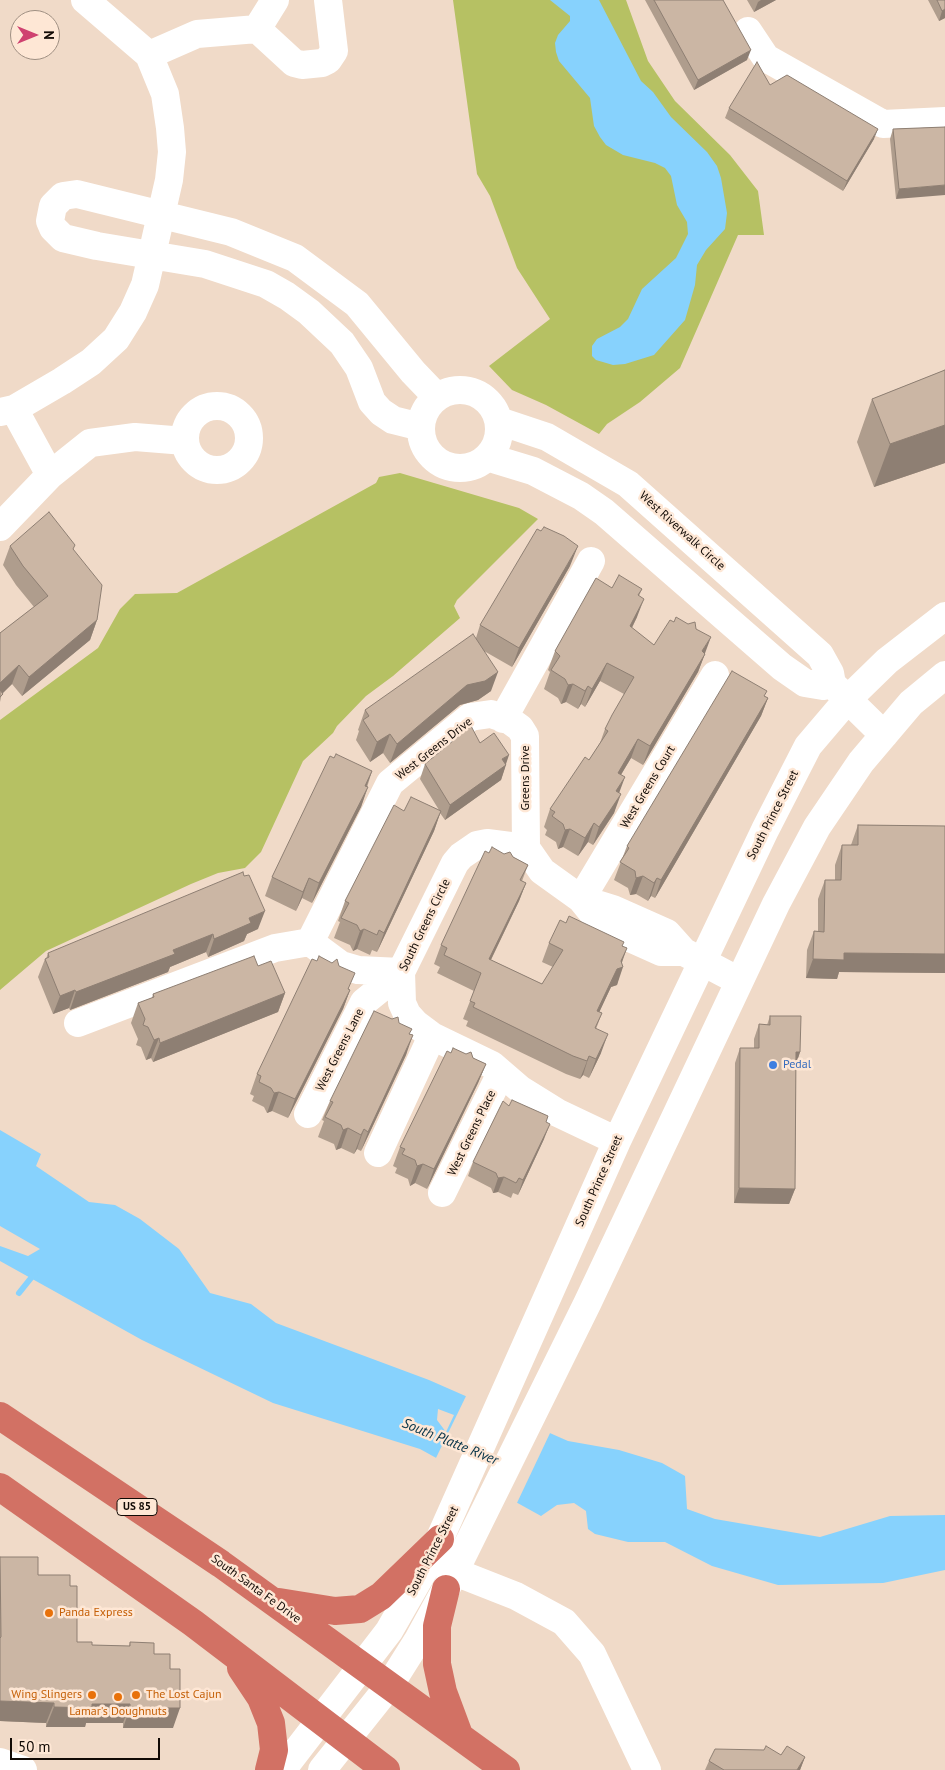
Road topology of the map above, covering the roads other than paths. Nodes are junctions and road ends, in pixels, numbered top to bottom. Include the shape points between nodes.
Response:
1 (86, 0) edge
2 (275, 0) edge
3 (328, 0) edge
4 (257, 29) junction
5 (748, 31) dead end
6 (149, 55) junction
7 (945, 121) edge
8 (161, 215) junction
9 (153, 256) junction
10 (438, 397) junction
11 (7, 411) edge
12 (499, 421) junction
13 (422, 427) junction
14 (184, 441) dead end
15 (487, 457) junction
16 (50, 475) junction
17 (0, 527) edge
18 (591, 561) dead end
19 (945, 616) edge
20 (715, 675) dead end
21 (945, 675) edge
22 (840, 692) junction
23 (503, 719) junction
24 (884, 735) junction
25 (526, 848) junction
26 (581, 899) junction
27 (310, 942) junction
28 (693, 957) junction
29 (401, 972) junction
30 (739, 981) junction
31 (78, 1023) dead end
32 (432, 1036) junction
33 (501, 1073) junction
34 (308, 1114) dead end
35 (617, 1142) junction
36 (378, 1153) dead end
37 (442, 1193) dead end
38 (0, 1416) edge
39 (0, 1486) edge
40 (440, 1540) junction
41 (450, 1581) junction
42 (273, 1601) junction
43 (227, 1648) junction
44 (361, 1666) junction
45 (389, 1686) junction
46 (320, 1720) junction
47 (458, 1735) junction
48 (346, 1740) junction
49 (0, 1762) edge
50 (23, 1770) edge
51 (269, 1770) edge
52 (282, 1770) edge
53 (322, 1770) edge
54 (386, 1770) edge
55 (506, 1770) edge
56 (647, 1770) edge

1 - 6 street
2 - 4 street
3 - 4 street via 334,51 328,60 302,65 294,63
4 - 6 street via 197,34
5 - 7 street via 766,58 883,124
6 - 8 street via 165,94 172,152 170,180
8 - 9 street
8 - 9 street via 77,194 57,200 52,206 52,228 63,238
8 - 10 street via 231,232 295,258 357,304
9 - 11 street via 133,312 116,339 91,362
9 - 13 street via 237,273 288,296 342,343 359,368 372,402 381,412 393,420
10 - 12 street via 455,390 474,393 489,404
10 - 13 street via 425,412
11 - 16 street
12 - 15 street via 497,440
12 - 22 street, West Riverwalk Circle via 547,437 628,484 820,655
13 - 15 street via 427,449 446,465 458,468 471,466
14 - 16 street via 135,438 90,443
15 - 22 street via 533,471 580,496 604,512 782,667 805,683
16 - 17 street
18 - 23 street
19 - 22 street, South Prince Street
20 - 26 street, West Greens Court
21 - 24 street via 911,703
22 - 24 street, West Riverwalk Circle
22 - 28 street, South Prince Street
23 - 25 street, Greens Drive via 520,728 525,736
23 - 27 street, West Greens Drive via 491,714 470,717 390,783
24 - 30 street via 860,762 817,827
25 - 26 street via 542,871
25 - 29 street, South Greens Circle via 477,845 460,856
26 - 28 street via 667,933
27 - 29 street via 341,965 358,970
27 - 31 street via 275,948
28 - 30 street
28 - 35 street, South Prince Street
29 - 32 street, South Greens Circle via 402,1004 407,1014
29 - 34 street, West Greens Lane via 364,1002
30 - 41 street via 556,1368
32 - 33 street, South Greens Circle via 492,1065
32 - 36 street
33 - 35 street, South Greens Circle via 558,1113
33 - 37 street, West Greens Place
35 - 40 street, South Prince Street
38 - 42 highway, South Santa Fe Drive / US 85
39 - 43 highway
40 - 42 highway via 381,1596 360,1609 335,1611
40 - 44 street, South Prince Street via 389,1631
41 - 45 street
41 - 47 highway via 438,1626 437,1664 442,1692
41 - 56 street via 516,1596 564,1622 592,1654
42 - 44 highway, South Santa Fe Drive / US 85
43 - 46 highway
43 - 51 highway via 254,1686 270,1719 274,1750
44 - 45 highway, South Santa Fe Drive / US 85
44 - 46 street, South Prince Street
45 - 47 highway, South Santa Fe Drive / US 85
45 - 48 street
46 - 48 highway
46 - 52 street, South Prince Street
47 - 55 highway, South Santa Fe Drive / US 85
48 - 53 street
48 - 54 highway
49 - 50 street

